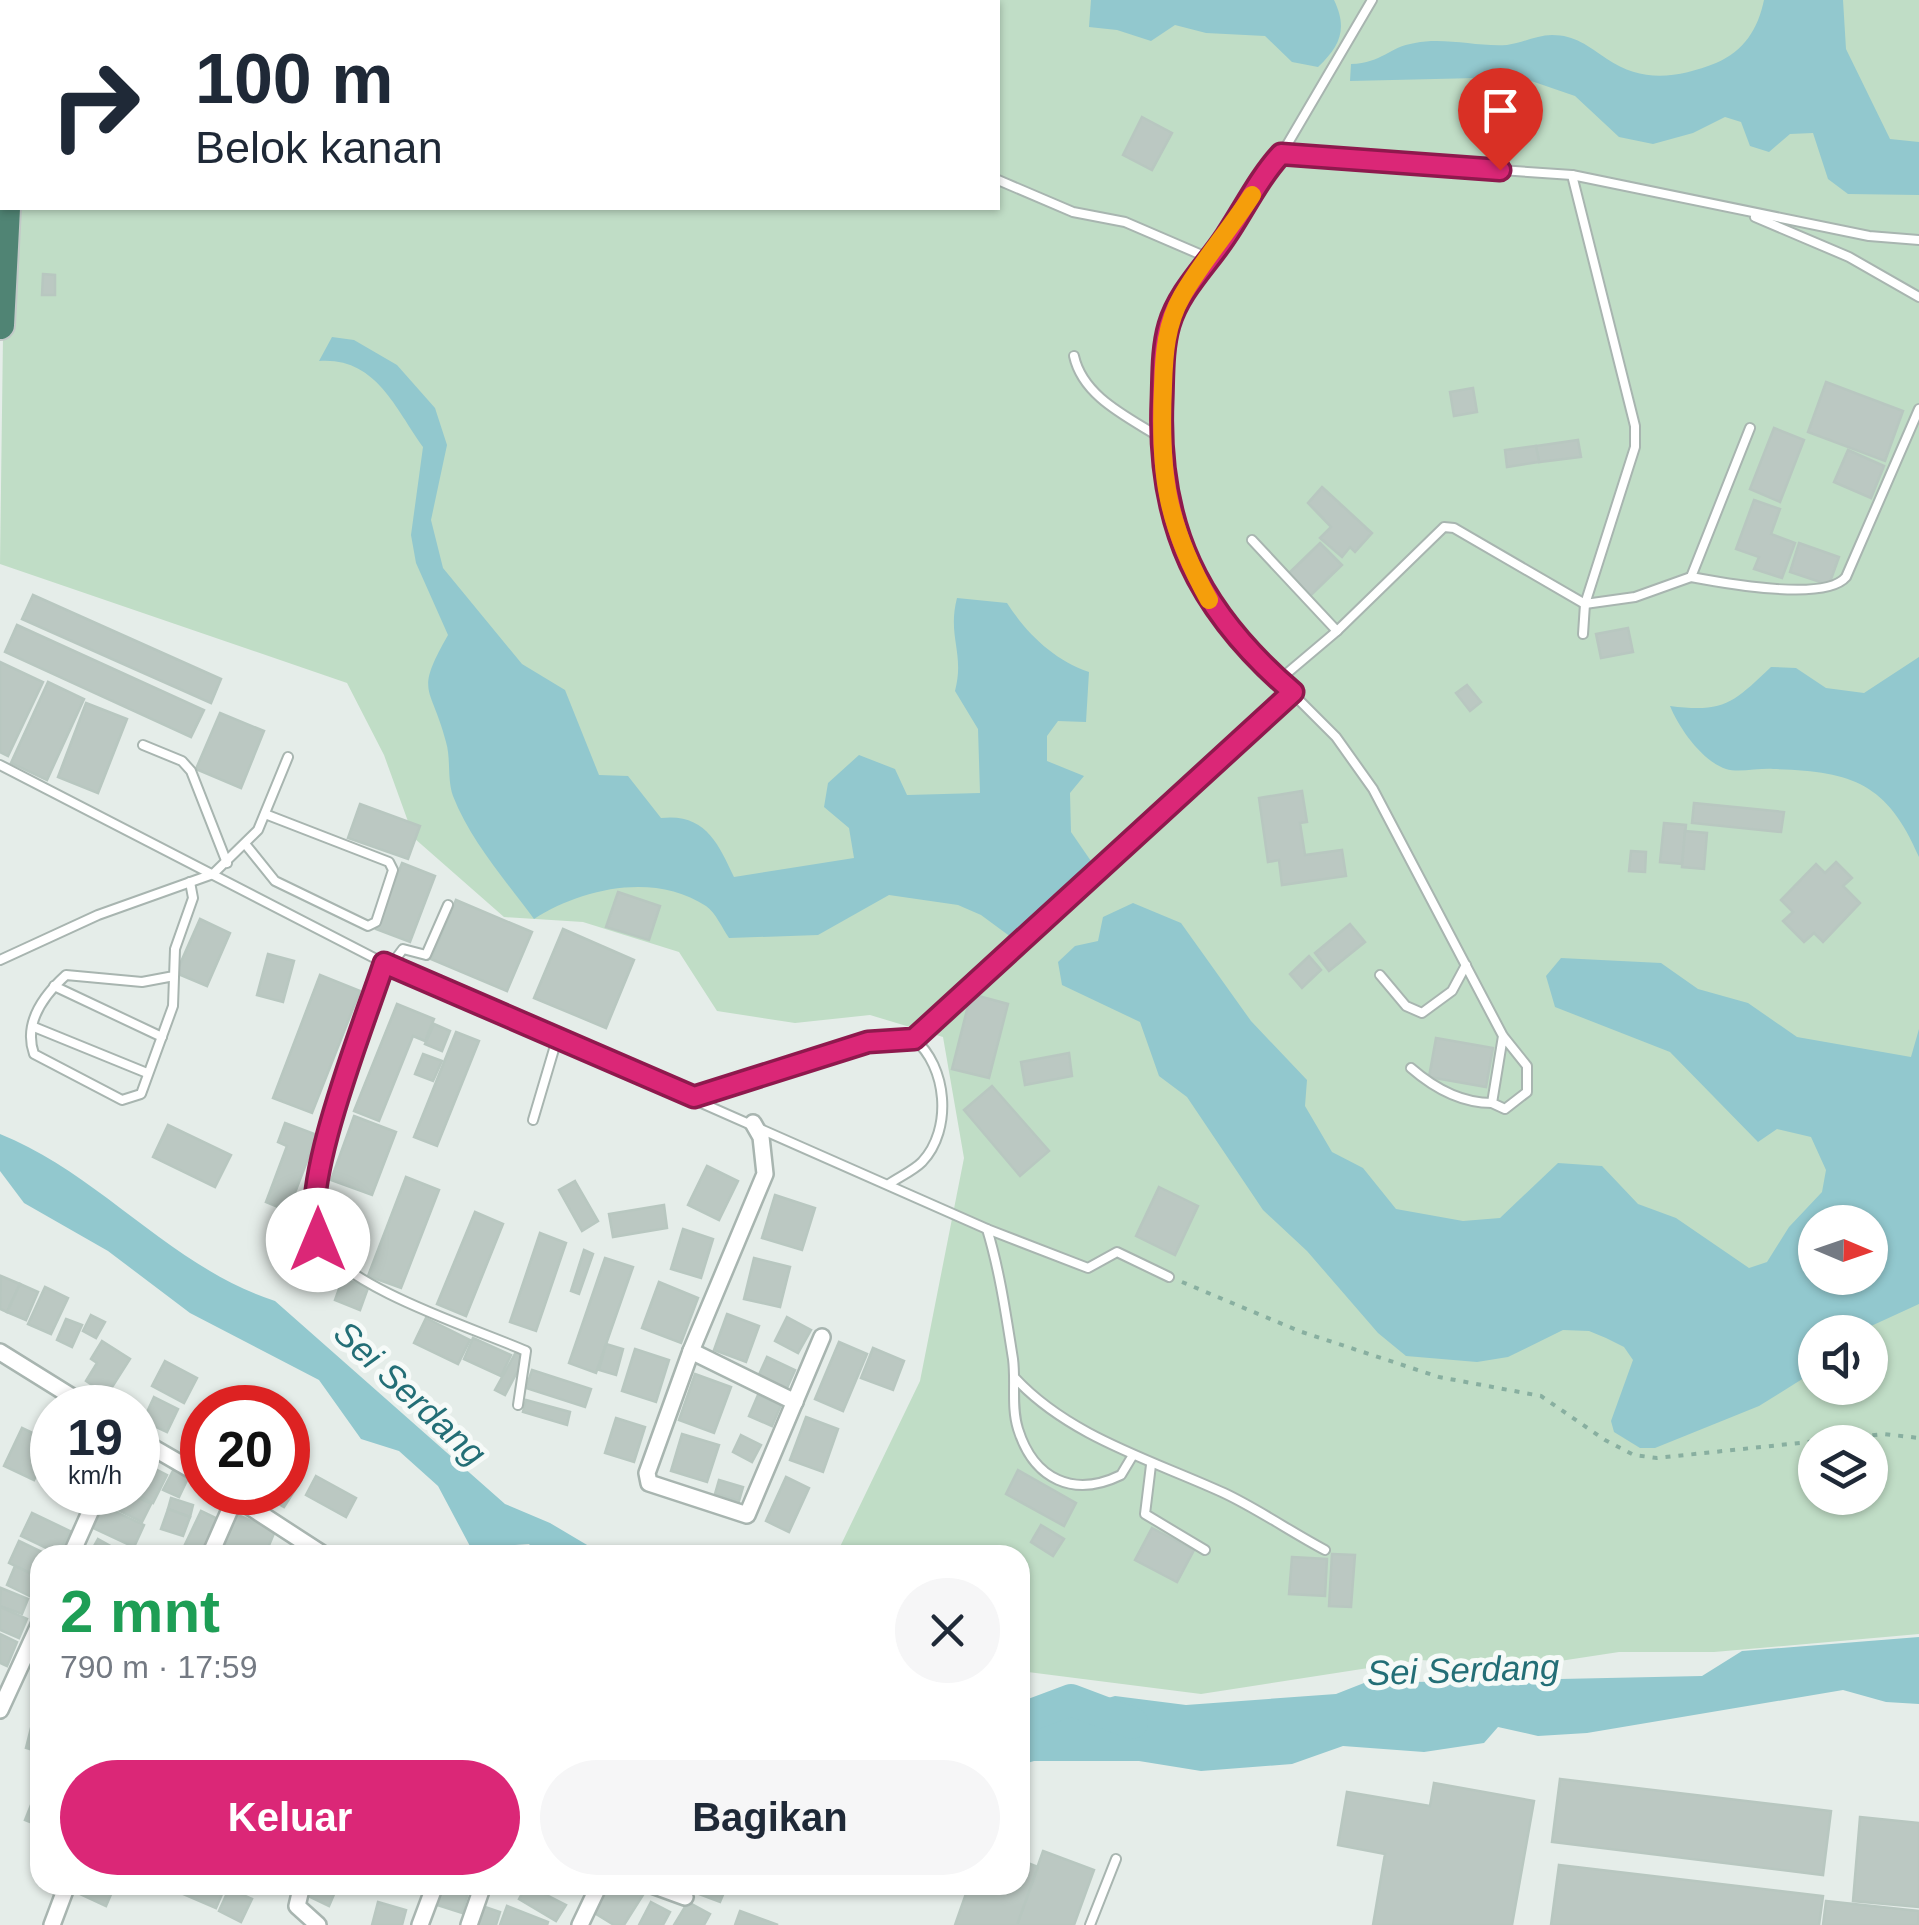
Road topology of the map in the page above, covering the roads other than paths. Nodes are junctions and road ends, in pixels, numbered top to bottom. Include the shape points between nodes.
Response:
1 (1372, 0) edge
2 (1281, 154) junction
3 (1572, 175) junction
4 (1000, 181) edge
5 (1737, 209) junction
6 (4, 219) edge
7 (1919, 240) edge
8 (1211, 259) junction
9 (1919, 297) edge
10 (0, 325) edge
11 (1074, 356) dead end
12 (1919, 409) edge
13 (1750, 428) dead end
14 (1160, 438) junction
15 (1252, 540) dead end
16 (1691, 577) junction
17 (1585, 604) junction
18 (1338, 631) junction
19 (1584, 634) dead end
20 (1278, 680) junction
21 (1293, 692) junction
22 (143, 745) dead end
23 (288, 757) dead end
24 (0, 765) edge
25 (265, 814) junction
26 (246, 845) junction
27 (227, 863) junction
28 (213, 874) junction
29 (190, 882) junction
30 (448, 905) dead end
31 (0, 960) edge
32 (388, 964) junction
33 (1466, 966) junction
34 (174, 976) junction
35 (1380, 976) dead end
36 (54, 986) junction
37 (34, 1027) junction
38 (162, 1036) junction
39 (1503, 1036) junction
40 (557, 1038) junction
41 (914, 1039) junction
42 (1412, 1068) dead end
43 (148, 1073) junction
44 (694, 1097) junction
45 (1492, 1103) junction
46 (533, 1120) dead end
47 (753, 1123) junction
48 (888, 1184) junction
49 (987, 1229) junction
50 (1169, 1277) road end
51 (822, 1337) dead end
52 (691, 1351) junction
53 (0, 1352) edge
54 (1016, 1378) junction
55 (53, 1385) edge
56 (795, 1402) junction
57 (518, 1405) dead end
58 (1133, 1455) junction
59 (1150, 1465) junction
60 (89, 1515) edge
61 (224, 1515) edge
62 (262, 1515) edge
63 (75, 1545) edge
64 (214, 1545) edge
65 (308, 1545) edge
66 (1205, 1550) dead end
67 (1324, 1550) dead end
68 (30, 1645) edge
69 (0, 1710) edge
70 (1116, 1858) dead end
71 (63, 1895) edge
72 (300, 1895) edge
73 (431, 1895) edge
74 (479, 1895) edge
75 (594, 1895) edge
76 (682, 1895) edge
77 (685, 1896) dead end
78 (52, 1925) edge
79 (318, 1925) edge
80 (420, 1925) edge
81 (468, 1925) edge
82 (580, 1925) edge
83 (1090, 1925) edge

1 - 2 lane
2 - 3 lane
2 - 8 lane
3 - 5 lane
3 - 17 lane via 1634,426 1634,460
4 - 8 lane via 1073,212 1126,222
5 - 7 lane
5 - 9 lane via 1848,257
6 - 10 highway
8 - 14 lane via 1182,294 1170,323
11 - 14 lane via 1091,389
12 - 16 lane via 1842,583 1826,589 1770,587
13 - 16 lane
14 - 20 lane via 1166,494 1184,554 1216,613
15 - 18 lane
16 - 17 lane via 1635,597
17 - 18 lane via 1444,528
17 - 19 lane
18 - 20 lane
20 - 21 lane
21 - 33 lane via 1373,789
21 - 41 lane
22 - 27 lane via 182,760 192,772
23 - 25 lane
24 - 28 lane
25 - 26 lane
25 - 26 lane via 389,862 393,870 376,922 368,926 275,881
26 - 27 lane
27 - 28 lane
28 - 29 lane
28 - 32 lane
29 - 31 lane
29 - 34 lane via 193,898 175,950
30 - 32 lane via 426,955 403,949
32 - 40 lane
32 - 57 lane via 326,1140 314,1232 364,1282 526,1351
33 - 35 lane via 1452,991 1422,1013 1406,1006
33 - 39 lane
34 - 36 lane via 142,982 66,975
34 - 38 lane
36 - 37 lane via 38,1004
36 - 38 lane
37 - 43 lane
37 - 43 lane via 34,1054 122,1100 141,1094
38 - 43 lane
39 - 45 lane
39 - 45 lane via 1528,1066 1529,1082 1516,1105
40 - 44 lane
40 - 46 lane
41 - 44 lane via 868,1042
41 - 48 lane via 934,1063 942,1120 922,1162
42 - 45 lane via 1431,1085
44 - 47 lane
47 - 48 lane
47 - 52 street via 765,1174
48 - 49 lane
49 - 50 lane via 1088,1268 1118,1252
49 - 54 lane
51 - 56 street
52 - 56 street
52 - 56 street via 647,1473 656,1487 747,1516
53 - 55 street
54 - 58 lane via 1041,1406
54 - 58 lane via 1018,1429 1049,1475 1085,1487 1104,1484
58 - 59 lane
59 - 66 lane via 1145,1514
59 - 67 lane via 1226,1494
60 - 63 street
61 - 64 street
62 - 65 street
68 - 69 street
70 - 83 lane
71 - 78 street
72 - 79 street via 297,1906
73 - 80 street
74 - 81 street
75 - 82 street
76 - 77 street

